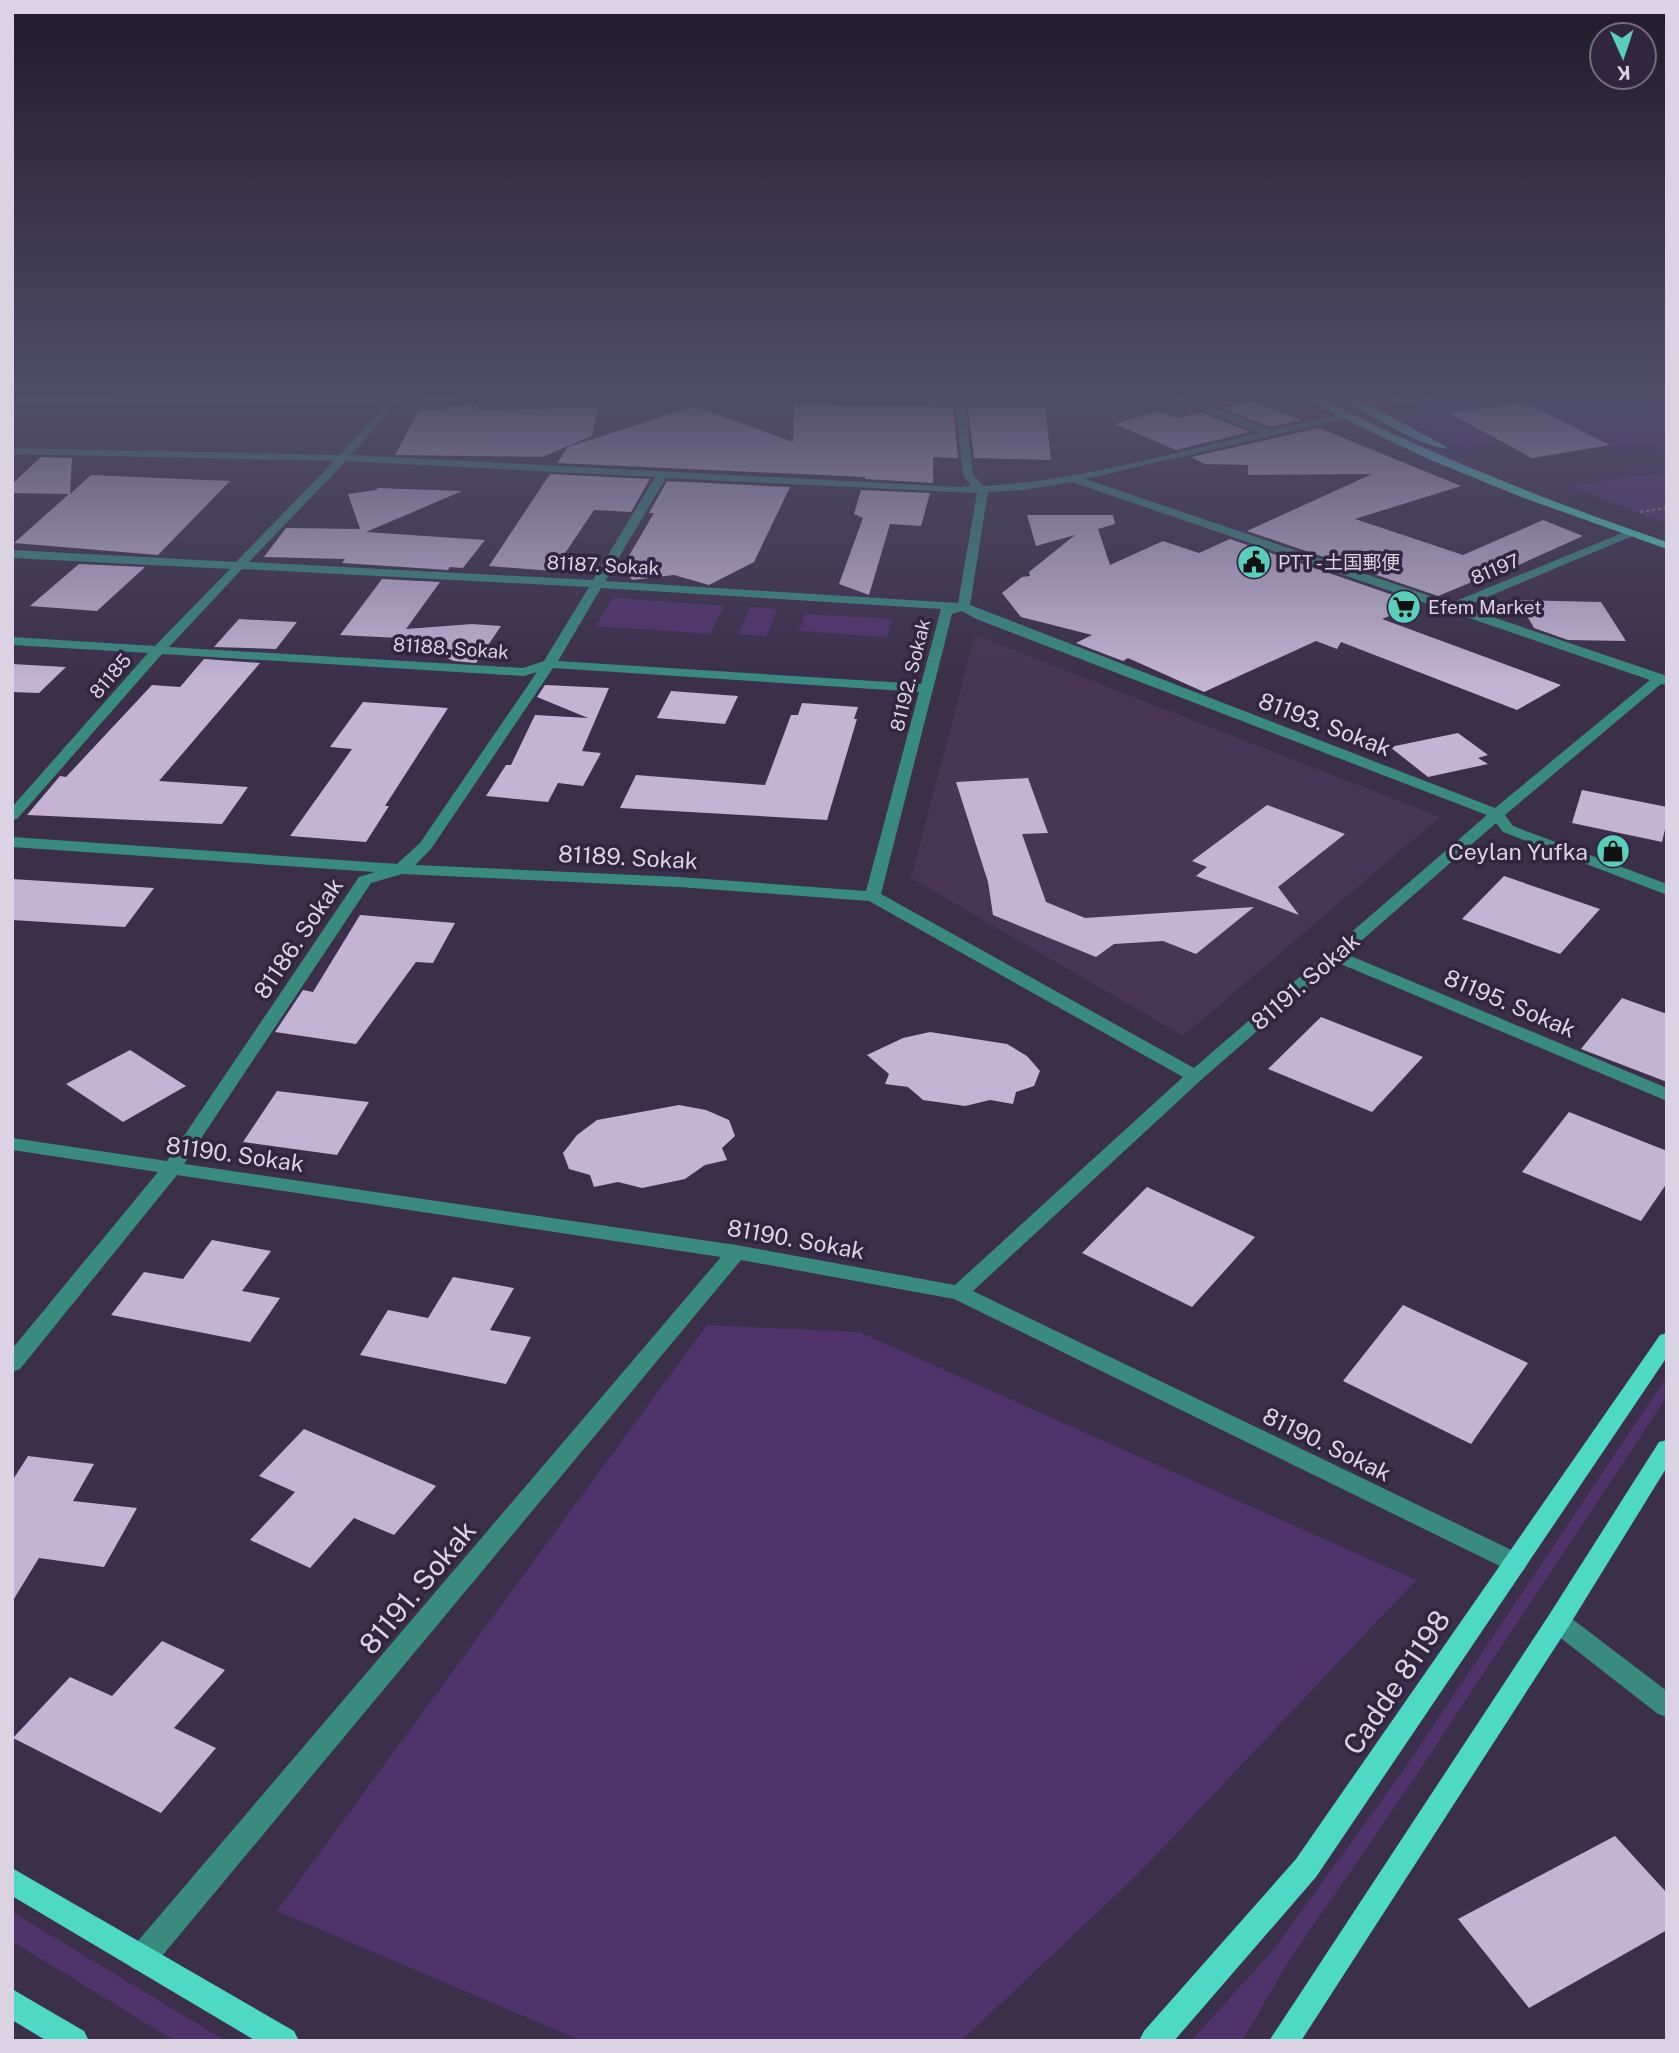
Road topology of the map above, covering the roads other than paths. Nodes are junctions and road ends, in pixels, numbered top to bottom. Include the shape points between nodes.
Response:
1 (981, 489) edge
2 (313, 490) edge
3 (653, 490) edge
4 (1105, 490) edge
5 (1517, 490) edge
6 (1550, 490) edge
7 (1631, 533) junction
8 (1667, 535) edge
9 (1667, 546) edge
10 (12, 554) edge
11 (240, 566) junction
12 (599, 584) junction
13 (963, 607) junction
14 (1450, 608) junction
15 (12, 641) edge
16 (159, 649) junction
17 (549, 664) junction
18 (1663, 680) edge
19 (928, 688) junction
20 (1497, 814) junction
21 (12, 816) edge
22 (12, 842) edge
23 (401, 869) junction
24 (1667, 890) edge
25 (873, 896) junction
26 (1334, 955) junction
27 (1195, 1076) junction
28 (1667, 1095) edge
29 (12, 1144) edge
30 (171, 1169) junction
31 (736, 1252) junction
32 (959, 1293) junction
33 (1667, 1340) edge
34 (12, 1364) edge
35 (1667, 1448) edge
36 (1516, 1563) junction
37 (1558, 1622) junction
38 (1667, 1706) edge
39 (12, 1881) edge
40 (142, 1958) junction
41 (12, 2003) edge
42 (59, 2037) edge
43 (284, 2041) edge
44 (1153, 2041) edge
45 (1284, 2041) edge

1 - 13 street, 81192. Sokak
2 - 11 street, 81185
3 - 12 street, 81186. Sokak
4 - 14 street
5 - 7 main road
6 - 8 main road
7 - 9 main road
7 - 14 street, 81197
10 - 11 street, 81187. Sokak
11 - 12 street, 81187. Sokak
11 - 16 street, 81185
12 - 13 street, 81187. Sokak
12 - 17 street, 81186. Sokak
13 - 19 street, 81192. Sokak via 946,612
13 - 20 street, 81193. Sokak
14 - 18 street
15 - 16 street, 81188. Sokak
16 - 17 street, 81188. Sokak via 524,672
16 - 21 street, 81185
17 - 19 street, 81188. Sokak
17 - 23 street, 81186. Sokak via 426,846
18 - 20 street, 81191. Sokak
19 - 25 street, 81192. Sokak
20 - 24 street, 81193. Sokak via 1508,829
20 - 26 street, 81191. Sokak
22 - 23 street, 81189. Sokak
23 - 25 street, 81189. Sokak
23 - 30 street, 81186. Sokak via 365,880
25 - 27 street, 81189. Sokak
26 - 27 street, 81191. Sokak
26 - 28 street, 81195. Sokak
27 - 32 street, 81191. Sokak
29 - 30 street, 81190. Sokak
30 - 31 street, 81190. Sokak
30 - 34 street, 81186. Sokak
31 - 32 street, 81190. Sokak
31 - 40 street, 81191. Sokak
32 - 36 street, 81190. Sokak
33 - 36 main road, Cadde 81198
35 - 37 main road
36 - 44 main road, Cadde 81198 via 1306,1868
37 - 38 street
37 - 45 main road
39 - 40 main road
40 - 43 main road
41 - 42 main road

